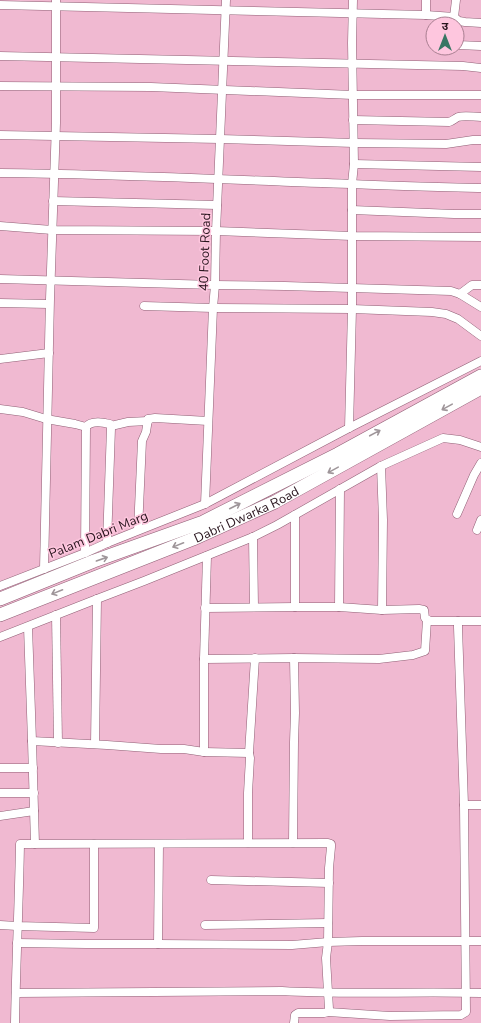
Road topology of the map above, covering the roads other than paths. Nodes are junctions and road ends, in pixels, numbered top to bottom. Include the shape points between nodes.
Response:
1 (226, 0) edge
2 (353, 0) edge
3 (426, 0) edge
4 (456, 0) edge
5 (56, 3) edge
6 (0, 5) edge
7 (226, 11) junction
8 (353, 13) junction
9 (426, 15) junction
10 (440, 16) edge
11 (454, 16) edge
12 (465, 22) edge
13 (481, 23) edge
14 (465, 45) edge
15 (481, 46) edge
16 (0, 56) edge
17 (56, 57) junction
18 (224, 61) junction
19 (353, 64) junction
20 (481, 68) edge
21 (0, 86) edge
22 (56, 86) junction
23 (222, 90) junction
24 (353, 95) junction
25 (481, 95) edge
26 (481, 117) edge
27 (353, 120) junction
28 (0, 134) edge
29 (55, 136) junction
30 (220, 139) junction
31 (481, 140) edge
32 (354, 143) junction
33 (354, 164) junction
34 (481, 167) edge
35 (0, 173) edge
36 (54, 173) junction
37 (219, 179) junction
38 (352, 184) junction
39 (481, 188) edge
40 (53, 201) junction
41 (217, 205) junction
42 (352, 210) junction
43 (481, 214) edge
44 (0, 226) edge
45 (52, 230) junction
46 (216, 231) junction
47 (352, 236) junction
48 (481, 237) edge
49 (0, 279) edge
50 (50, 280) junction
51 (215, 285) junction
52 (481, 285) edge
53 (352, 288) junction
54 (460, 294) junction
55 (0, 303) edge
56 (49, 304) junction
57 (144, 306) dead end
58 (481, 307) edge
59 (213, 308) junction
60 (352, 310) junction
61 (481, 336) edge
62 (49, 352) junction
63 (0, 358) edge
64 (481, 361) edge
65 (481, 376) edge
66 (481, 388) edge
67 (0, 409) edge
68 (46, 419) junction
69 (148, 421) junction
70 (208, 421) junction
71 (111, 426) junction
72 (86, 427) junction
73 (350, 428) junction
74 (481, 447) edge
75 (481, 463) edge
76 (381, 466) junction
77 (340, 489) junction
78 (205, 504) junction
79 (456, 514) dead end
80 (295, 515) junction
81 (481, 520) edge
82 (138, 530) junction
83 (477, 530) dead end
84 (253, 537) junction
85 (107, 543) junction
86 (85, 553) junction
87 (207, 556) junction
88 (44, 569) junction
89 (0, 586) edge
90 (0, 599) edge
91 (98, 599) junction
92 (254, 607) junction
93 (295, 607) junction
94 (205, 608) junction
95 (339, 608) junction
96 (382, 610) junction
97 (0, 615) edge
98 (56, 615) junction
99 (427, 620) junction
100 (458, 621) junction
101 (481, 622) edge
102 (28, 627) junction
103 (0, 637) edge
104 (255, 658) junction
105 (294, 658) junction
106 (204, 659) junction
107 (32, 741) junction
108 (58, 743) junction
109 (95, 744) junction
110 (204, 752) junction
111 (249, 753) junction
112 (0, 768) edge
113 (33, 768) junction
114 (0, 792) edge
115 (34, 793) junction
116 (464, 805) junction
117 (481, 805) edge
118 (34, 811) junction
119 (0, 816) edge
120 (248, 843) junction
121 (293, 843) junction
122 (35, 844) junction
123 (94, 844) junction
124 (159, 844) junction
125 (210, 880) dead end
126 (329, 883) junction
127 (328, 923) junction
128 (0, 925) edge
129 (205, 925) dead end
130 (17, 926) junction
131 (481, 941) edge
132 (328, 942) junction
133 (465, 942) junction
134 (17, 943) junction
135 (158, 944) junction
136 (328, 992) junction
137 (465, 992) junction
138 (16, 993) junction
139 (481, 993) edge
140 (328, 1012) junction
141 (384, 1019) edge
142 (16, 1023) edge
143 (294, 1023) edge

1 - 7 street, 40 Foot Road
2 - 8 street
3 - 9 street
4 - 11 street
5 - 6 street
5 - 7 street
5 - 17 street
7 - 8 street
7 - 18 street, 40 Foot Road
8 - 9 street
8 - 19 street
9 - 10 street
12 - 13 street
14 - 15 street
16 - 17 street
17 - 18 street
17 - 22 street
18 - 19 street
18 - 23 street, 40 Foot Road
19 - 20 street
19 - 24 street
21 - 22 street
22 - 23 street
22 - 29 street
23 - 24 street
23 - 30 street, 40 Foot Road
24 - 25 street
24 - 27 street
26 - 27 street via 465,116 449,122
27 - 32 street
28 - 29 street
29 - 30 street
29 - 36 street
30 - 32 street
30 - 37 street, 40 Foot Road
31 - 32 street via 446,144
32 - 33 street
33 - 34 street
33 - 38 street
35 - 36 street
36 - 37 street
36 - 40 street
37 - 38 street
37 - 41 street, 40 Foot Road
38 - 39 street
38 - 42 street
40 - 41 street
40 - 45 street
41 - 46 street, 40 Foot Road
42 - 43 street
42 - 47 street
44 - 45 street
45 - 46 street
45 - 50 street
46 - 47 street
46 - 51 street, 40 Foot Road
47 - 48 street
47 - 53 street
49 - 50 street
50 - 51 street
50 - 56 street
51 - 53 street
51 - 59 street, 40 Foot Road
52 - 54 street via 472,285
53 - 54 street via 452,291
53 - 60 street
54 - 58 street
55 - 56 street
56 - 62 street
57 - 59 street
59 - 60 street
59 - 70 street, 40 Foot Road
60 - 61 street via 446,314 458,319
60 - 73 street
62 - 63 street
62 - 68 street
64 - 73 street, Palam Dabri Marg
90 -> 65 main road, Dabri Dwarka Road via 94,561 204,522 338,454
66 -> 97 main road, Dabri Dwarka Road via 274,502 193,539
67 - 68 street
68 - 72 street
68 - 88 street
69 - 70 street via 155,418
69 - 71 street
69 - 82 street via 142,441
70 - 78 street, 40 Foot Road
71 - 72 street via 92,422
71 - 85 street
72 - 86 street
73 - 78 street, Palam Dabri Marg
74 - 76 street via 443,438
75 - 79 street
76 - 77 street
76 - 96 street
77 - 80 street
77 - 95 street
78 - 82 street, Palam Dabri Marg
80 - 84 street
80 - 93 street
81 - 83 street
82 - 85 street, Palam Dabri Marg
84 - 87 street
84 - 92 street
85 - 86 street, Palam Dabri Marg
86 - 88 street, Palam Dabri Marg
87 - 91 street
87 - 94 street
88 - 89 street, Palam Dabri Marg
91 - 98 street
91 - 109 street
92 - 93 street
92 - 94 street
93 - 95 street
94 - 106 street
95 - 96 street
96 - 99 street via 422,609
98 - 102 street
98 - 108 street
99 - 100 street
99 - 105 street via 425,651 420,653 379,659
100 - 101 street
100 - 116 street
102 - 103 street
102 - 107 street
104 - 105 street
104 - 106 street
104 - 111 street
105 - 121 street
106 - 110 street
107 - 108 street
107 - 113 street
108 - 109 street
109 - 110 street
110 - 111 street
111 - 120 street
112 - 113 street
113 - 115 street
114 - 115 street
115 - 118 street
116 - 117 street
116 - 133 street
118 - 119 street
118 - 122 street
120 - 121 street
120 - 124 street
121 - 126 street via 330,844 332,847
122 - 123 street
122 - 130 street via 20,844
123 - 124 street
123 - 130 street via 94,928
124 - 135 street
125 - 126 street
126 - 127 street
127 - 129 street
127 - 132 street
128 - 130 street
130 - 134 street
131 - 133 street
132 - 133 street
132 - 135 street via 292,945
132 - 136 street
133 - 137 street
134 - 135 street
134 - 138 street
136 - 137 street
136 - 138 street
136 - 140 street
137 - 139 street
137 - 141 street via 466,1012 461,1015
138 - 142 street
140 - 141 street
140 - 143 street via 298,1013 295,1015

